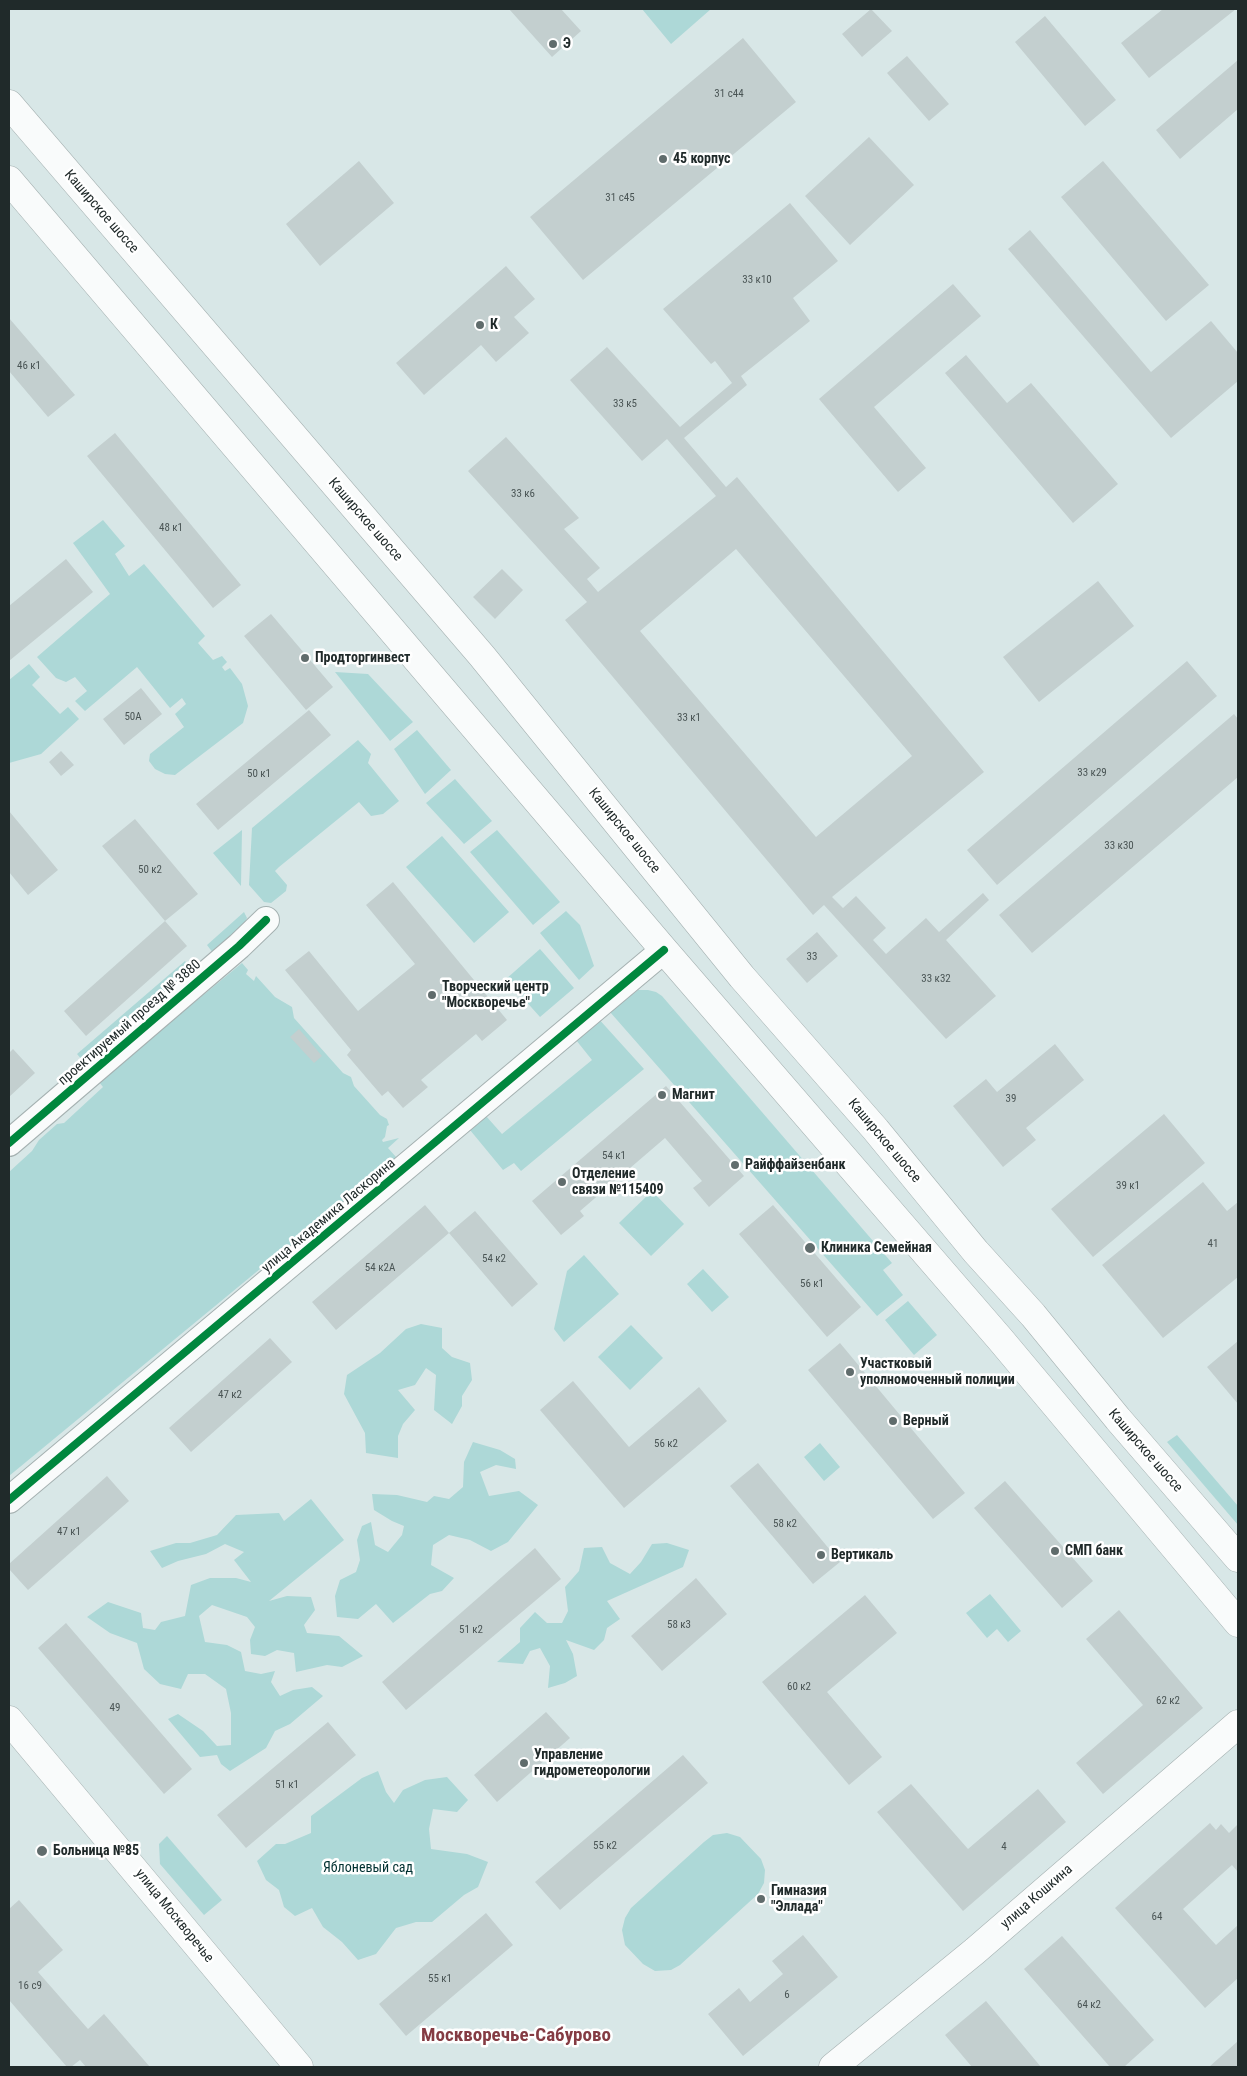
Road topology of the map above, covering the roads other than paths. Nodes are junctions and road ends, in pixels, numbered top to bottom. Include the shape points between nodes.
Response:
1 (9, 104) edge
2 (9, 180) edge
3 (266, 920) dead end
4 (664, 950) junction
5 (9, 1144) edge
6 (9, 1500) edge
7 (1238, 1558) edge
8 (1238, 1623) edge
9 (9, 1720) edge
10 (1238, 1724) edge
11 (299, 2067) edge
12 (833, 2067) edge

1 - 7 main road, Каширское шоссе via 482,656 742,976
2 - 4 main road
3 - 5 street, проектируемый проезд № 3880
4 - 6 street, улица Академика Ласкорина
4 - 8 main road via 1000,1338
9 - 11 main road, улица Москворечье
10 - 12 main road, улица Кошкина via 975,1951

